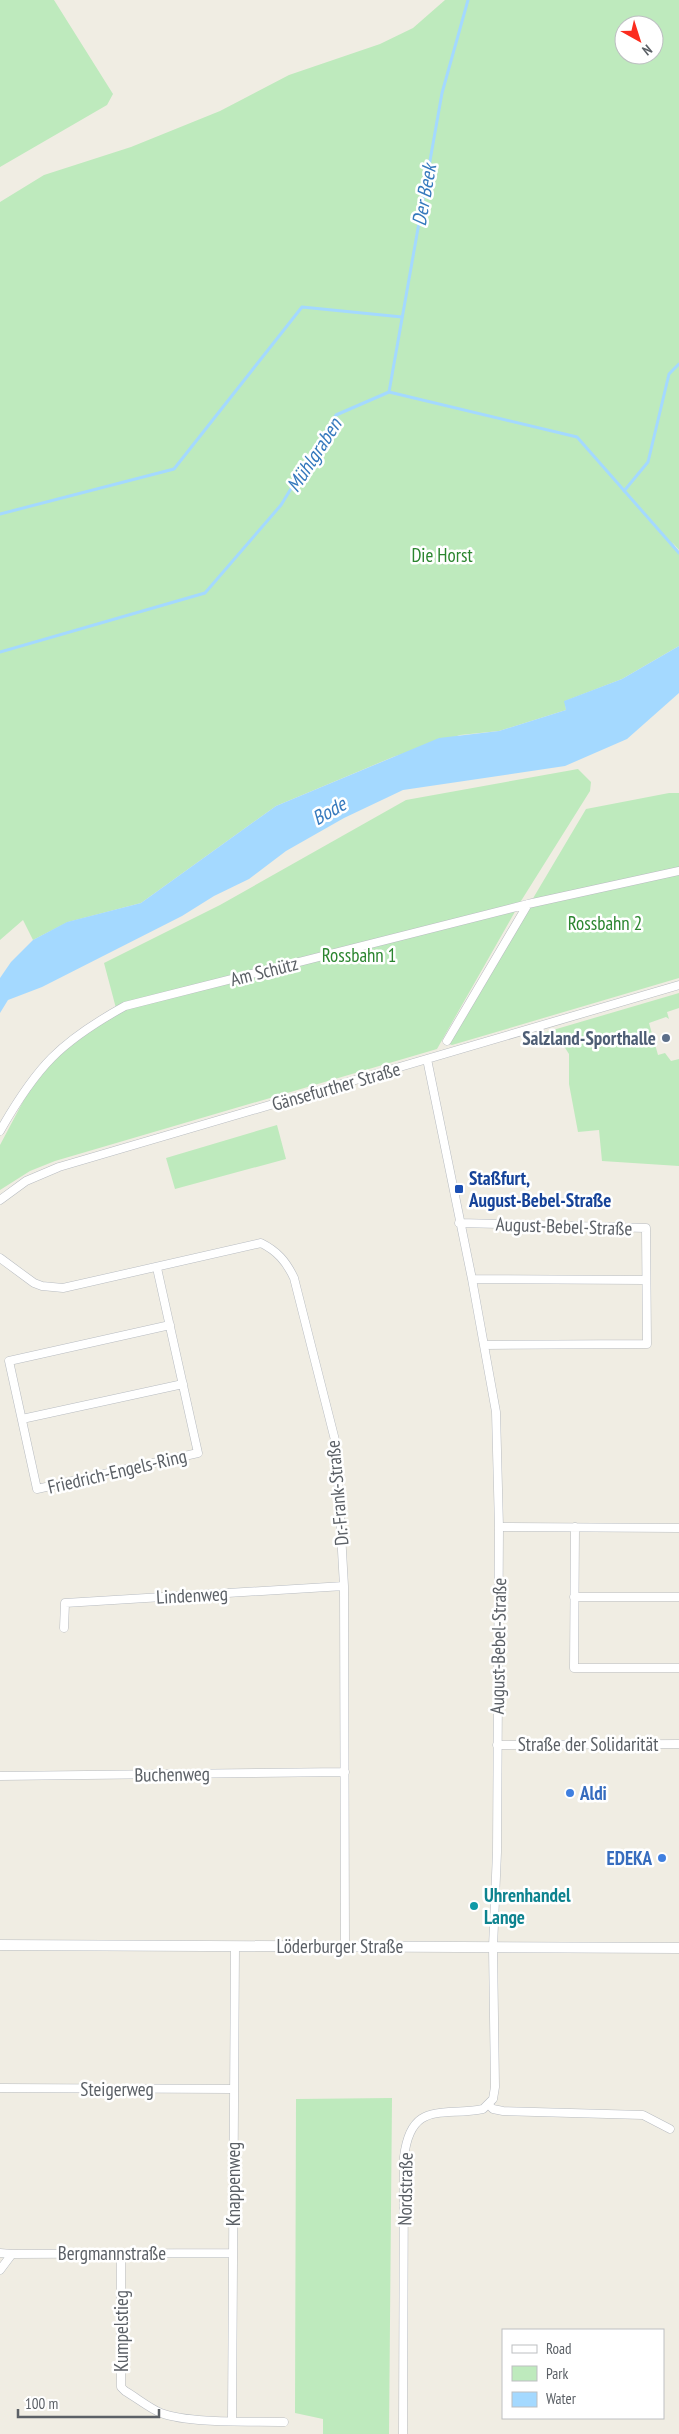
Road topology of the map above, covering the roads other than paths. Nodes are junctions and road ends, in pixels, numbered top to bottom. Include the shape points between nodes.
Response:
1 (679, 871) edge
2 (528, 904) junction
3 (679, 985) edge
4 (447, 1041) dead end
5 (427, 1059) junction
6 (0, 1130) edge
7 (0, 1200) edge
8 (459, 1223) junction
9 (0, 1258) edge
10 (157, 1268) junction
11 (472, 1279) junction
12 (646, 1280) junction
13 (170, 1325) junction
14 (484, 1345) junction
15 (183, 1384) junction
16 (22, 1419) junction
17 (499, 1527) junction
18 (575, 1527) junction
19 (679, 1528) edge
20 (344, 1586) junction
21 (574, 1597) junction
22 (679, 1597) edge
23 (64, 1628) dead end
24 (679, 1668) edge
25 (497, 1744) junction
26 (679, 1744) edge
27 (345, 1772) junction
28 (0, 1776) edge
29 (0, 1945) edge
30 (235, 1946) junction
31 (345, 1946) junction
32 (494, 1947) junction
33 (679, 1948) edge
34 (0, 2088) edge
35 (233, 2089) junction
36 (489, 2105) junction
37 (670, 2129) dead end
38 (0, 2253) edge
39 (121, 2253) junction
40 (232, 2253) junction
41 (12, 2254) junction
42 (0, 2270) edge
43 (232, 2421) junction
44 (284, 2422) dead end
45 (403, 2434) edge

1 - 2 street, Am Schütz
2 - 4 street
2 - 6 street, Am Schütz via 125,1006 87,1027 48,1058 24,1089
3 - 5 street, Gänsefurther Straße
5 - 7 street, Gänsefurther Straße via 59,1167 32,1178
5 - 8 street, August-Bebel-Straße
8 - 11 street, August-Bebel-Straße
8 - 12 street, August-Bebel-Straße via 646,1228
9 - 10 street, Dr.-Frank-Straße via 34,1283 54,1288
10 - 13 street, Friedrich-Engels-Ring
10 - 20 street, Dr.-Frank-Straße via 261,1243 288,1265 336,1444
11 - 12 street
11 - 14 street, August-Bebel-Straße
12 - 14 street, August-Bebel-Straße via 647,1344
13 - 15 street, Friedrich-Engels-Ring
13 - 16 street, Friedrich-Engels-Ring via 9,1361
14 - 17 street, August-Bebel-Straße via 496,1412
15 - 16 street
15 - 16 street, Friedrich-Engels-Ring via 198,1453 37,1489
17 - 18 street
17 - 25 street, August-Bebel-Straße
18 - 19 street
18 - 21 street
20 - 23 street, Lindenweg via 64,1603
20 - 27 street, Dr.-Frank-Straße
21 - 22 street
21 - 24 street via 574,1668
25 - 26 street, Straße der Solidarität
25 - 32 street, August-Bebel-Straße
27 - 28 street, Buchenweg
27 - 31 street, Dr.-Frank-Straße
29 - 30 street, Löderburger Straße
30 - 31 street, Löderburger Straße
30 - 35 street, Knappenweg
31 - 32 street, Löderburger Straße
32 - 33 street, Löderburger Straße
32 - 36 street via 495,2086
34 - 35 street, Steigerweg
35 - 40 street, Knappenweg
36 - 37 street via 503,2111 643,2115
36 - 45 street, Nordstraße via 475,2111 452,2110 429,2115 419,2121 408,2136 404,2158
38 - 41 street, Bergmannstraße
39 - 40 street, Bergmannstraße
39 - 41 street, Bergmannstraße
39 - 43 street, Kumpelstieg via 121,2387 162,2413
40 - 43 street, Knappenweg
41 - 42 street
43 - 44 street, Kumpelstieg

